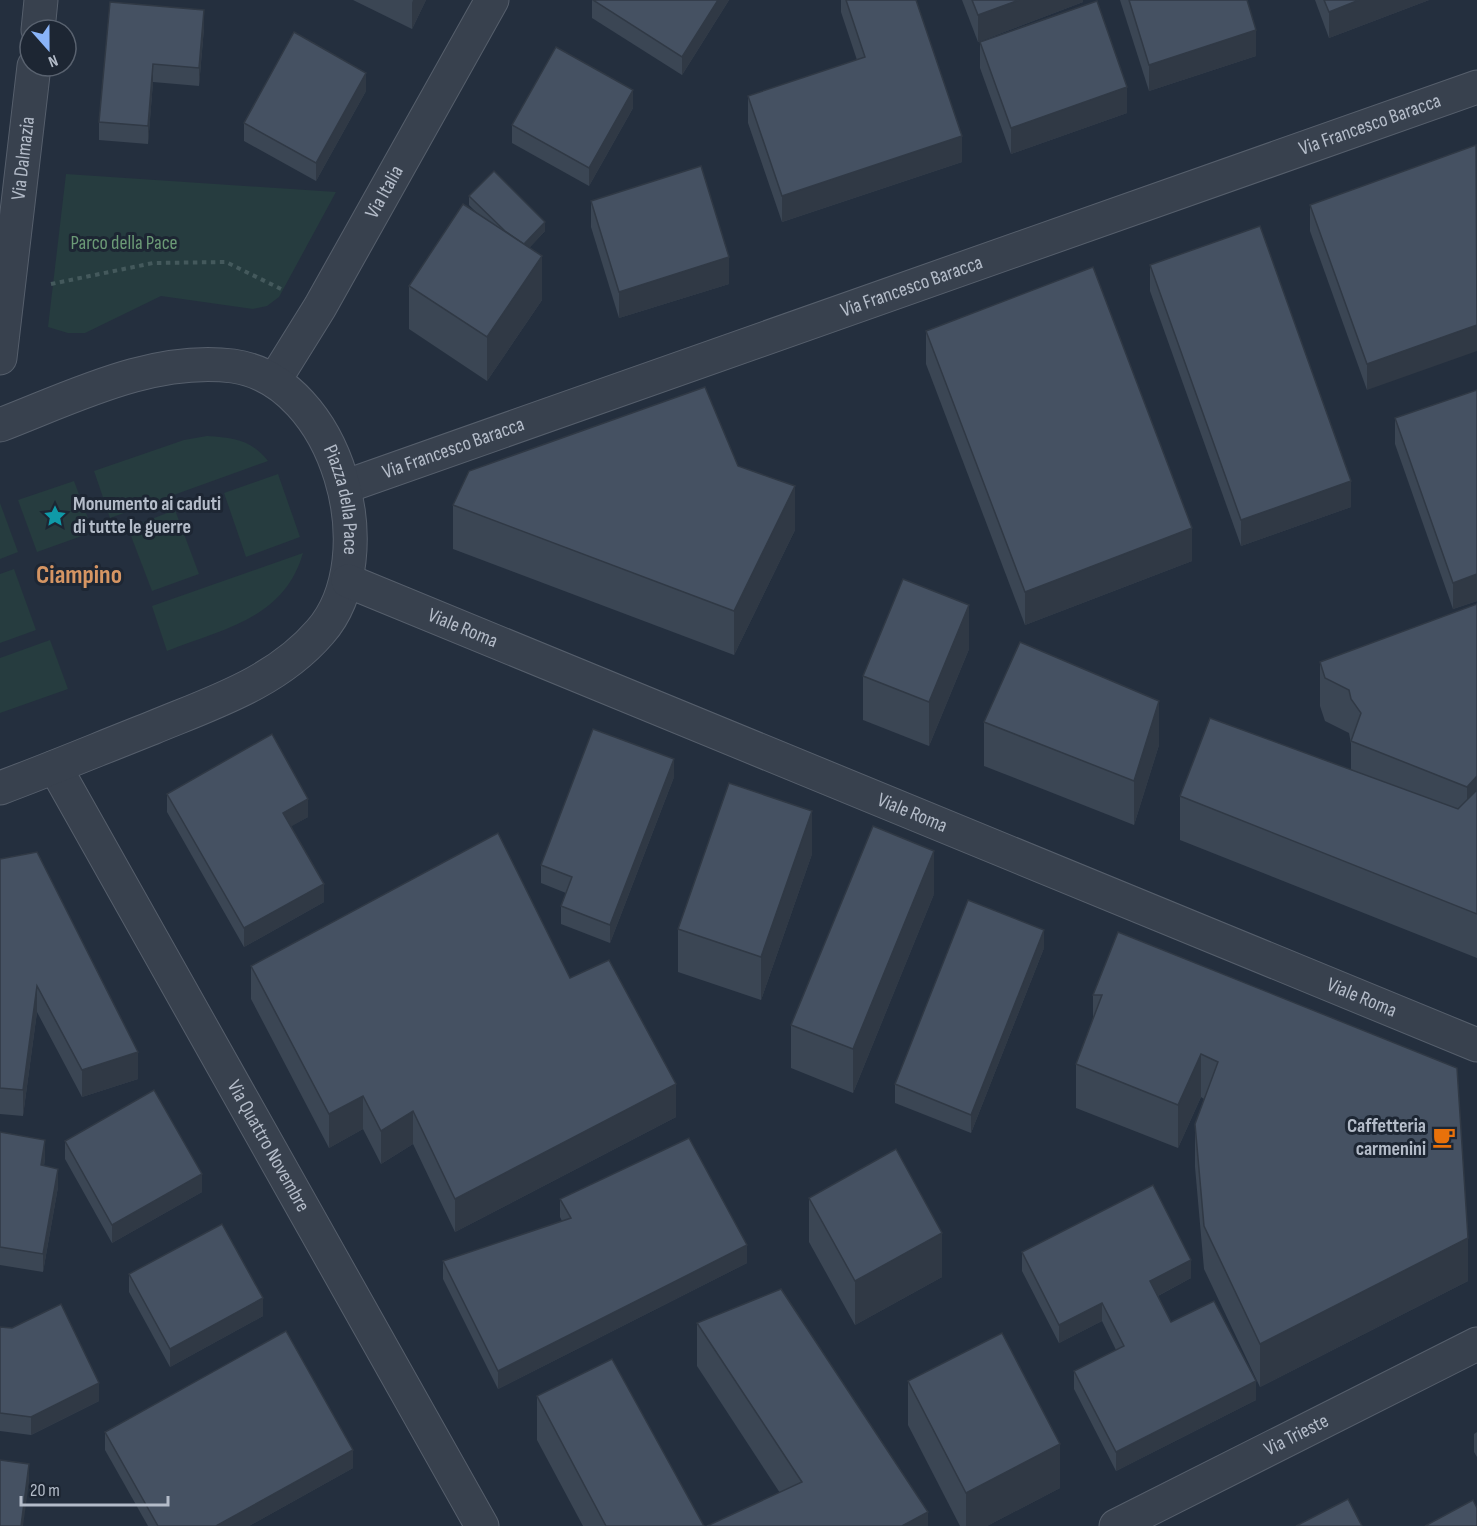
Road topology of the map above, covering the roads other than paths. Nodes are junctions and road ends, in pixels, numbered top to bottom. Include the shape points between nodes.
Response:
1 (41, 0) edge
2 (492, 0) edge
3 (39, 18) edge
4 (33, 78) edge
5 (1477, 87) edge
6 (0, 358) edge
7 (274, 381) junction
8 (0, 425) edge
9 (344, 487) junction
10 (348, 581) junction
11 (55, 767) junction
12 (0, 788) edge
13 (1477, 1045) edge
14 (1477, 1344) edge
15 (482, 1526) edge
16 (1116, 1526) edge

1 - 3 street
2 - 7 street, Via Italia via 320,307
4 - 6 street, Via Dalmazia
5 - 9 street, Via Francesco Baracca
7 - 8 street, Piazza della Pace via 234,367 173,368 114,381
7 - 9 street, Piazza della Pace via 309,415
9 - 10 street, Piazza della Pace via 349,512
10 - 11 street, Piazza della Pace via 328,623 285,666 236,694
10 - 13 street, Viale Roma
11 - 12 street, Piazza della Pace
11 - 15 street, Via Quattro Novembre
14 - 16 street, Via Trieste

